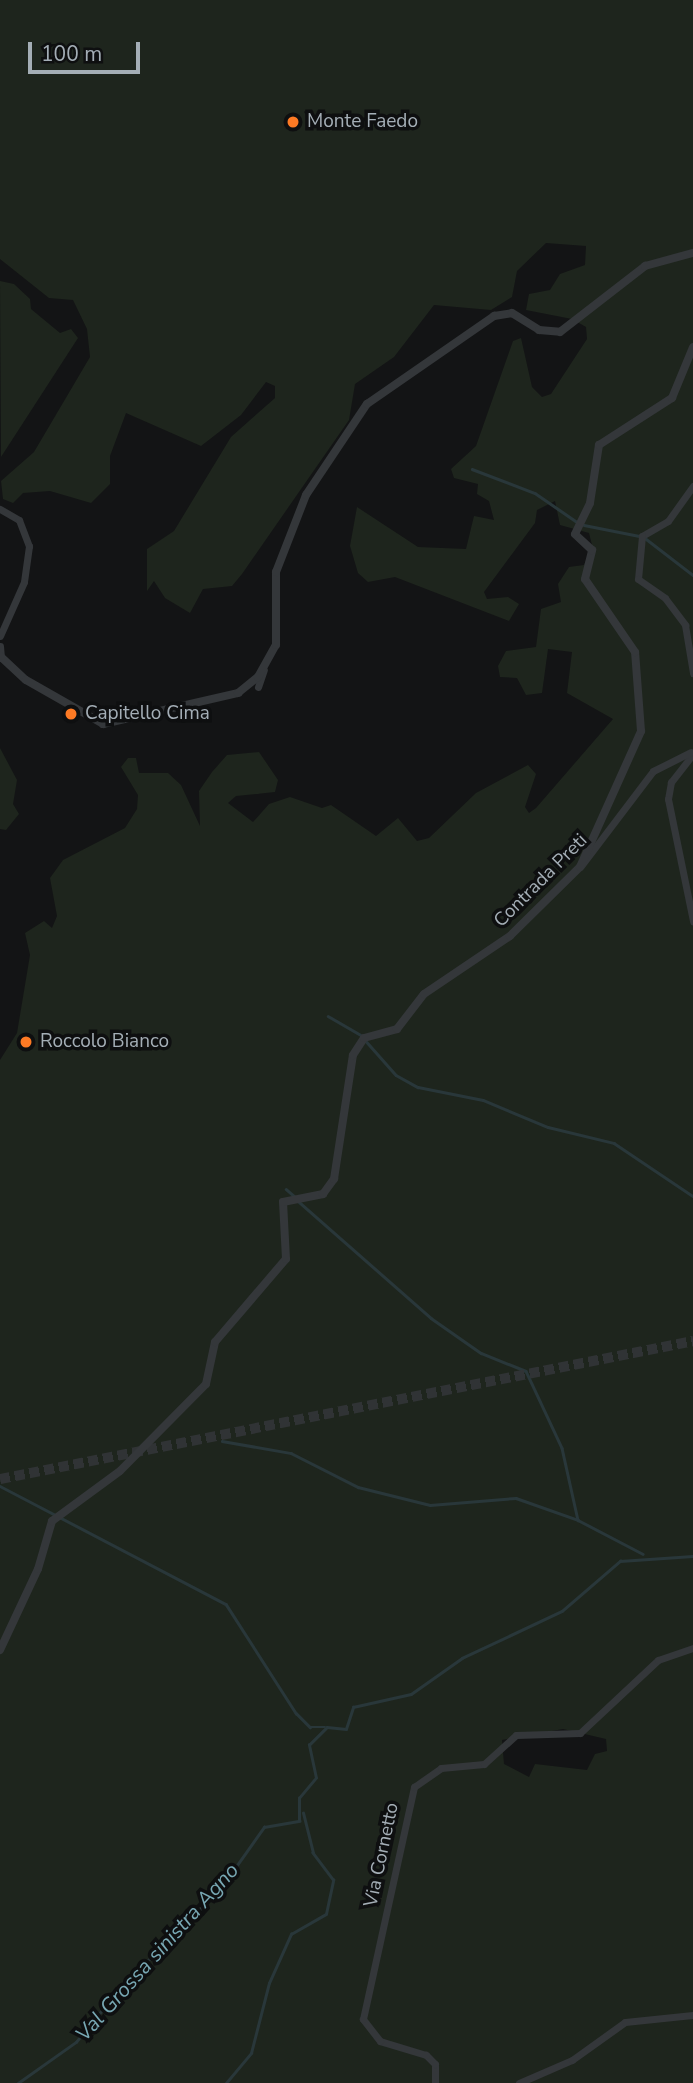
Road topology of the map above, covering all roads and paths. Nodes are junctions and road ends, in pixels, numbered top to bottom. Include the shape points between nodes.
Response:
1 (693, 253) edge
2 (693, 347) edge
3 (693, 486) edge
4 (0, 509) edge
5 (0, 636) edge
6 (0, 646) edge
7 (1, 657) edge
8 (264, 670) junction
9 (693, 673) edge
10 (258, 687) dead end
11 (693, 752) edge
12 (580, 867) junction
13 (693, 921) edge
14 (693, 1648) edge
15 (0, 1650) edge
16 (693, 2015) edge
17 (435, 2083) edge
18 (519, 2083) edge

1 - 8 street via 645,266 556,333 512,313 494,316 366,404 313,480 281,553 274,587 278,638
2 - 12 street via 672,398 599,445 575,534 592,550 585,579 635,652 641,731
3 - 9 street via 668,521 641,539 638,579 665,598 685,625
4 - 5 street via 19,520 29,546 23,582
6 - 7 street
7 - 8 street via 26,680 103,724 221,700
8 - 10 street
11 - 12 street, Contrada Preti via 653,771
11 - 13 street via 671,782 668,799
12 - 15 street, Contrada Preti via 510,936 424,994 397,1028 363,1041 353,1055 334,1179 323,1194 292,1201 280,1209 286,1259 215,1342 206,1384 120,1471 53,1520
14 - 17 street, Via Cornetto via 659,1660 580,1733 516,1735 484,1764 441,1768 414,1787 378,1973 363,2019 380,2041 426,2055 435,2064
16 - 18 street via 625,2022 572,2060

